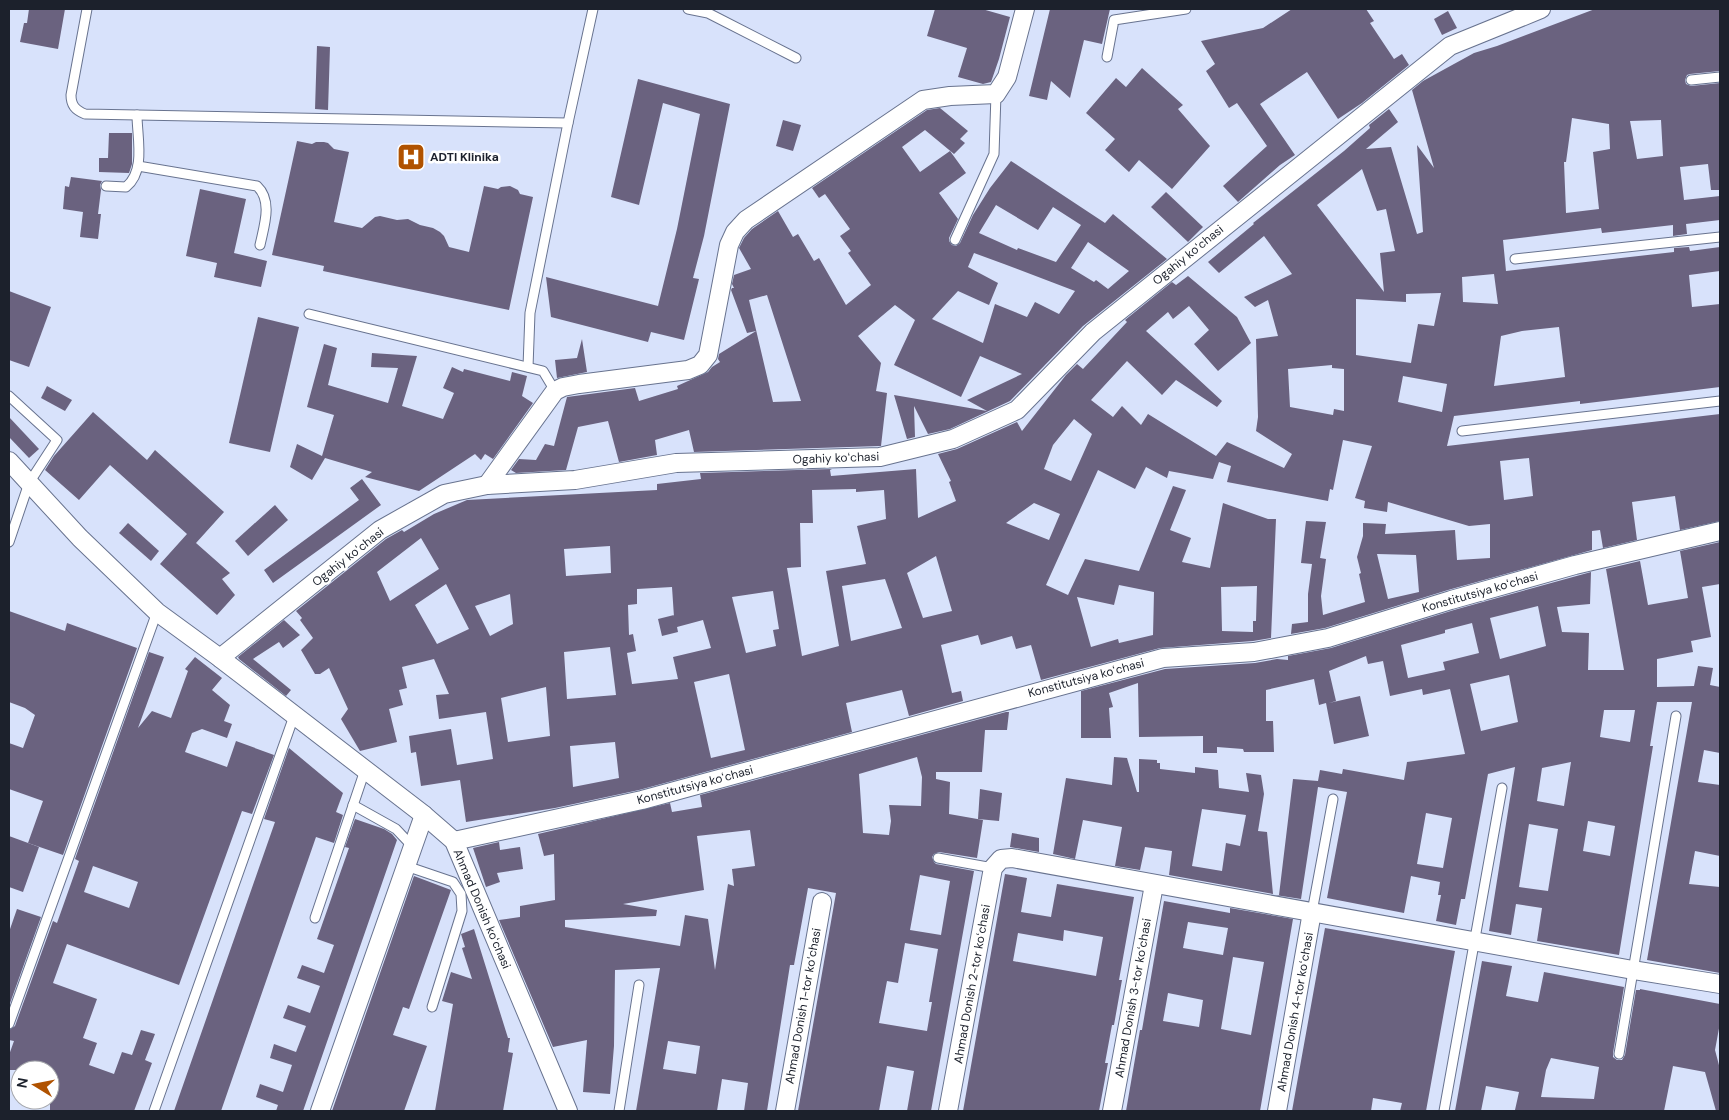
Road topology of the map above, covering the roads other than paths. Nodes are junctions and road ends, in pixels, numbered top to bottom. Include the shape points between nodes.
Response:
1 (86, 9) edge
2 (594, 9) edge
3 (688, 9) edge
4 (1026, 9) edge
5 (1186, 9) edge
6 (1541, 9) edge
7 (709, 11) edge
8 (1107, 57) dead end
9 (796, 58) dead end
10 (1720, 77) edge
11 (1691, 80) dead end
12 (996, 94) junction
13 (137, 115) junction
14 (568, 123) junction
15 (138, 166) junction
16 (106, 186) dead end
17 (1720, 237) edge
18 (955, 240) dead end
19 (260, 245) dead end
20 (1515, 259) dead end
21 (309, 314) dead end
22 (528, 367) junction
23 (555, 391) junction
24 (9, 396) edge
25 (1720, 401) edge
26 (1462, 431) dead end
27 (9, 460) edge
28 (29, 483) junction
29 (487, 485) junction
30 (1720, 531) edge
31 (9, 542) edge
32 (157, 612) junction
33 (220, 658) junction
34 (294, 716) junction
35 (1676, 716) dead end
36 (366, 770) junction
37 (1502, 788) dead end
38 (1333, 799) dead end
39 (354, 805) junction
40 (424, 815) junction
41 (454, 841) junction
42 (413, 847) junction
43 (938, 858) dead end
44 (997, 863) junction
45 (406, 866) junction
46 (1154, 885) junction
47 (822, 902) dead end
48 (1312, 912) junction
49 (315, 918) dead end
50 (1476, 941) junction
51 (1633, 970) junction
52 (1720, 984) edge
53 (639, 985) dead end
54 (432, 1007) dead end
55 (9, 1024) edge
56 (1618, 1054) dead end
57 (154, 1111) edge
58 (320, 1111) edge
59 (568, 1111) edge
60 (619, 1111) edge
61 (784, 1111) edge
62 (948, 1111) edge
63 (1112, 1111) edge
64 (1277, 1111) edge
65 (1444, 1111) edge

1 - 13 lane via 71,102 85,114
2 - 14 lane
3 - 7 lane
4 - 12 street via 1007,77
5 - 8 lane via 1114,20
6 - 29 street, Ogahiy koʻchasi via 1450,46 1093,332 1017,410 953,440 880,457 676,463 575,480
7 - 9 lane
10 - 11 lane
12 - 18 lane via 994,154
12 - 23 street via 923,100 746,220 729,245 708,355 700,365 688,370 579,384
13 - 14 lane
13 - 15 lane
14 - 22 lane via 530,312
15 - 16 lane via 126,187
15 - 19 lane via 257,186 266,202
17 - 20 lane
21 - 22 lane
22 - 23 lane via 543,371
23 - 29 street
24 - 28 lane via 57,440
25 - 26 lane
27 - 28 street, Ahmad Donish koʻchasi
28 - 31 lane
28 - 32 street, Ahmad Donish koʻchasi via 80,538
29 - 33 street, Ogahiy koʻchasi via 444,494 380,530
30 - 41 street, Konstitutsiya koʻchasi via 1576,565 1328,638 1254,652 1163,658 642,800
32 - 33 street, Ahmad Donish koʻchasi
32 - 55 lane
33 - 34 street, Ahmad Donish koʻchasi
34 - 36 street, Ahmad Donish koʻchasi
34 - 57 lane
35 - 51 lane
36 - 39 lane
36 - 40 street, Ahmad Donish koʻchasi
37 - 50 lane
38 - 48 lane
39 - 42 lane via 396,829
39 - 49 lane
40 - 41 street, Ahmad Donish koʻchasi
40 - 42 street
41 - 59 street, Ahmad Donish koʻchasi
42 - 45 street
43 - 44 lane
44 - 46 street via 1012,858
44 - 62 street, Ahmad Donish 2-tor koʻchasi
45 - 54 lane via 453,882 461,894 462,911
45 - 58 street
46 - 48 street
46 - 63 street, Ahmad Donish 3-tor koʻchasi
47 - 61 street, Ahmad Donish 1-tor koʻchasi
48 - 50 street
48 - 64 street, Ahmad Donish 4-tor koʻchasi
50 - 51 street
50 - 65 lane
51 - 52 street
51 - 56 lane
53 - 60 lane

